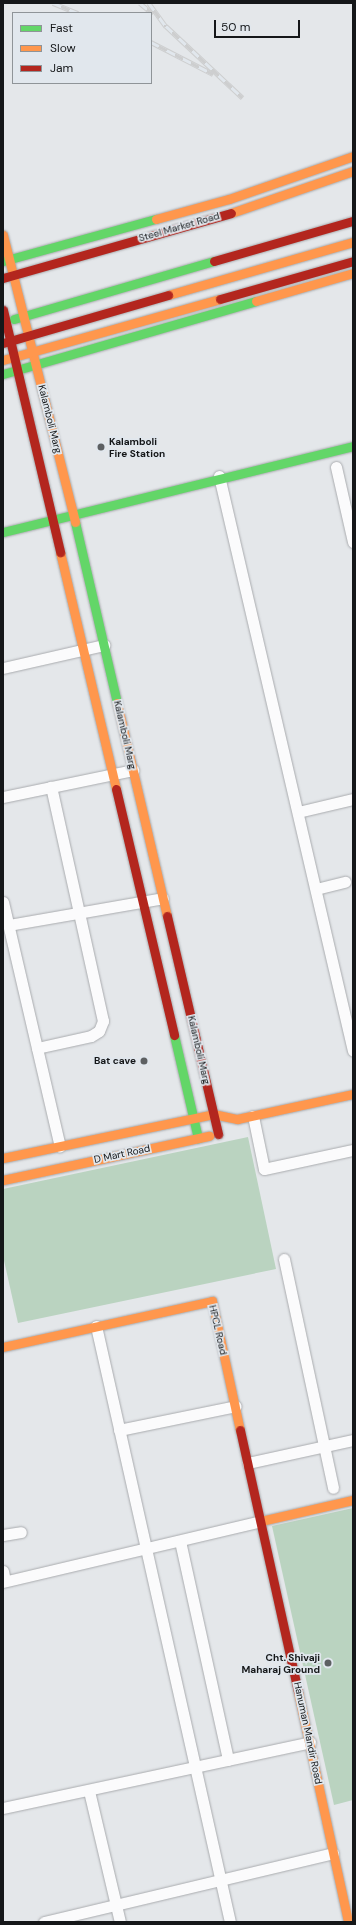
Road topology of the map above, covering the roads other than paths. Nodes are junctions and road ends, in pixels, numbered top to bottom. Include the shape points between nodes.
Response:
1 (353, 156) edge
2 (353, 171) edge
3 (353, 222) edge
4 (3, 235) edge
5 (353, 242) edge
6 (6, 260) edge
7 (353, 261) edge
8 (353, 273) edge
9 (14, 274) junction
10 (3, 278) edge
11 (3, 310) edge
12 (24, 317) junction
13 (4, 322) edge
14 (29, 336) junction
15 (7, 342) edge
16 (33, 352) junction
17 (14, 357) junction
18 (3, 360) edge
19 (36, 364) junction
20 (17, 370) junction
21 (3, 374) edge
22 (353, 446) edge
23 (336, 467) dead end
24 (219, 476) junction
25 (73, 514) junction
26 (53, 519) junction
27 (3, 532) edge
28 (353, 542) edge
29 (104, 645) junction
30 (84, 650) junction
31 (3, 668) edge
32 (133, 770) junction
33 (113, 774) junction
34 (51, 787) junction
35 (3, 797) edge
36 (353, 799) edge
37 (298, 812) junction
38 (346, 882) dead end
39 (316, 889) junction
40 (163, 898) junction
41 (3, 902) edge
42 (143, 902) junction
43 (80, 912) junction
44 (6, 920) edge
45 (38, 1048) junction
46 (353, 1051) edge
47 (353, 1094) edge
48 (213, 1114) junction
49 (253, 1116) junction
50 (193, 1118) junction
51 (237, 1119) junction
52 (218, 1134) junction
53 (198, 1138) junction
54 (60, 1146) junction
55 (353, 1150) edge
56 (3, 1158) edge
57 (3, 1180) edge
58 (284, 1259) dead end
59 (96, 1326) junction
60 (3, 1347) edge
61 (236, 1406) junction
62 (119, 1430) junction
63 (353, 1440) edge
64 (324, 1447) junction
65 (248, 1463) junction
66 (333, 1488) dead end
67 (353, 1500) edge
68 (261, 1521) junction
69 (21, 1532) dead end
70 (3, 1535) edge
71 (180, 1541) junction
72 (146, 1549) junction
73 (4, 1578) edge
74 (310, 1742) junction
75 (228, 1760) junction
76 (195, 1767) junction
77 (89, 1791) junction
78 (3, 1808) edge
79 (333, 1853) junction
80 (220, 1879) junction
81 (116, 1904) junction
82 (44, 1922) edge
83 (120, 1922) edge
84 (230, 1922) edge
85 (348, 1922) edge

1 - 6 main road, Steel Market Road via 229,198
2 - 9 main road, Steel Market Road via 234,212
3 - 12 main road
4 - 6 main road, Kalamboli Marg
5 - 14 main road
6 - 9 main road, Kalamboli Marg
7 - 16 main road
8 - 19 main road
9 - 10 main road, Steel Market Road
9 - 12 main road, Kalamboli Marg
11 - 13 main road, Kalamboli Marg
12 - 13 main road
12 - 14 main road, Kalamboli Marg
13 - 15 main road, Kalamboli Marg
14 - 15 main road
14 - 16 main road, Kalamboli Marg
15 - 17 main road, Kalamboli Marg
16 - 17 main road
16 - 19 main road, Kalamboli Marg
17 - 18 main road
17 - 20 main road, Kalamboli Marg
19 - 20 main road
19 - 25 main road, Kalamboli Marg
20 - 21 main road
20 - 26 main road, Kalamboli Marg
22 - 24 main road
23 - 28 street
24 - 25 main road
24 - 37 street
25 - 26 main road
25 - 29 main road, Kalamboli Marg
26 - 27 main road
26 - 30 main road, Kalamboli Marg
29 - 30 street
29 - 32 main road, Kalamboli Marg
30 - 31 street
30 - 33 main road, Kalamboli Marg
32 - 33 street
32 - 40 main road, Kalamboli Marg
33 - 34 street
33 - 42 main road, Kalamboli Marg
34 - 35 street
34 - 43 street
36 - 37 street
37 - 39 street
38 - 39 street
39 - 46 street
40 - 42 street
40 - 48 main road, Kalamboli Marg
41 - 44 street
42 - 43 street
42 - 50 main road, Kalamboli Marg
43 - 44 street
43 - 45 street via 103,1022 99,1031 91,1036
44 - 45 street
45 - 54 street
47 - 49 main road, D Mart Road
48 - 50 main road, D Mart Road
48 - 51 main road, D Mart Road
48 - 52 main road, Kalamboli Marg
49 - 51 main road, D Mart Road
49 - 55 street via 264,1169
50 - 53 main road, Kalamboli Marg
50 - 54 main road, D Mart Road
51 - 52 main road, D Mart Road
52 - 53 main road, D Mart Road
53 - 57 main road, D Mart Road
54 - 56 main road, D Mart Road
58 - 64 street
59 - 60 main road, HPCL Road
59 - 61 main road, HPCL Road via 212,1301
59 - 62 street
61 - 62 street
61 - 65 main road, HPCL Road
62 - 72 street
63 - 64 street
64 - 65 street
64 - 66 street
65 - 68 main road, HPCL Road
67 - 68 main road
68 - 71 street
68 - 74 main road, Hanuman Mandir Road
69 - 70 street
71 - 72 street
71 - 75 street
72 - 73 street
72 - 76 street
74 - 75 street
74 - 79 main road, Hanuman Mandir Road
75 - 76 street
76 - 77 street
76 - 80 street
77 - 78 street
77 - 81 street
79 - 80 street
79 - 85 main road, Hanuman Mandir Road
80 - 81 street
80 - 84 street
81 - 82 street
81 - 83 street

